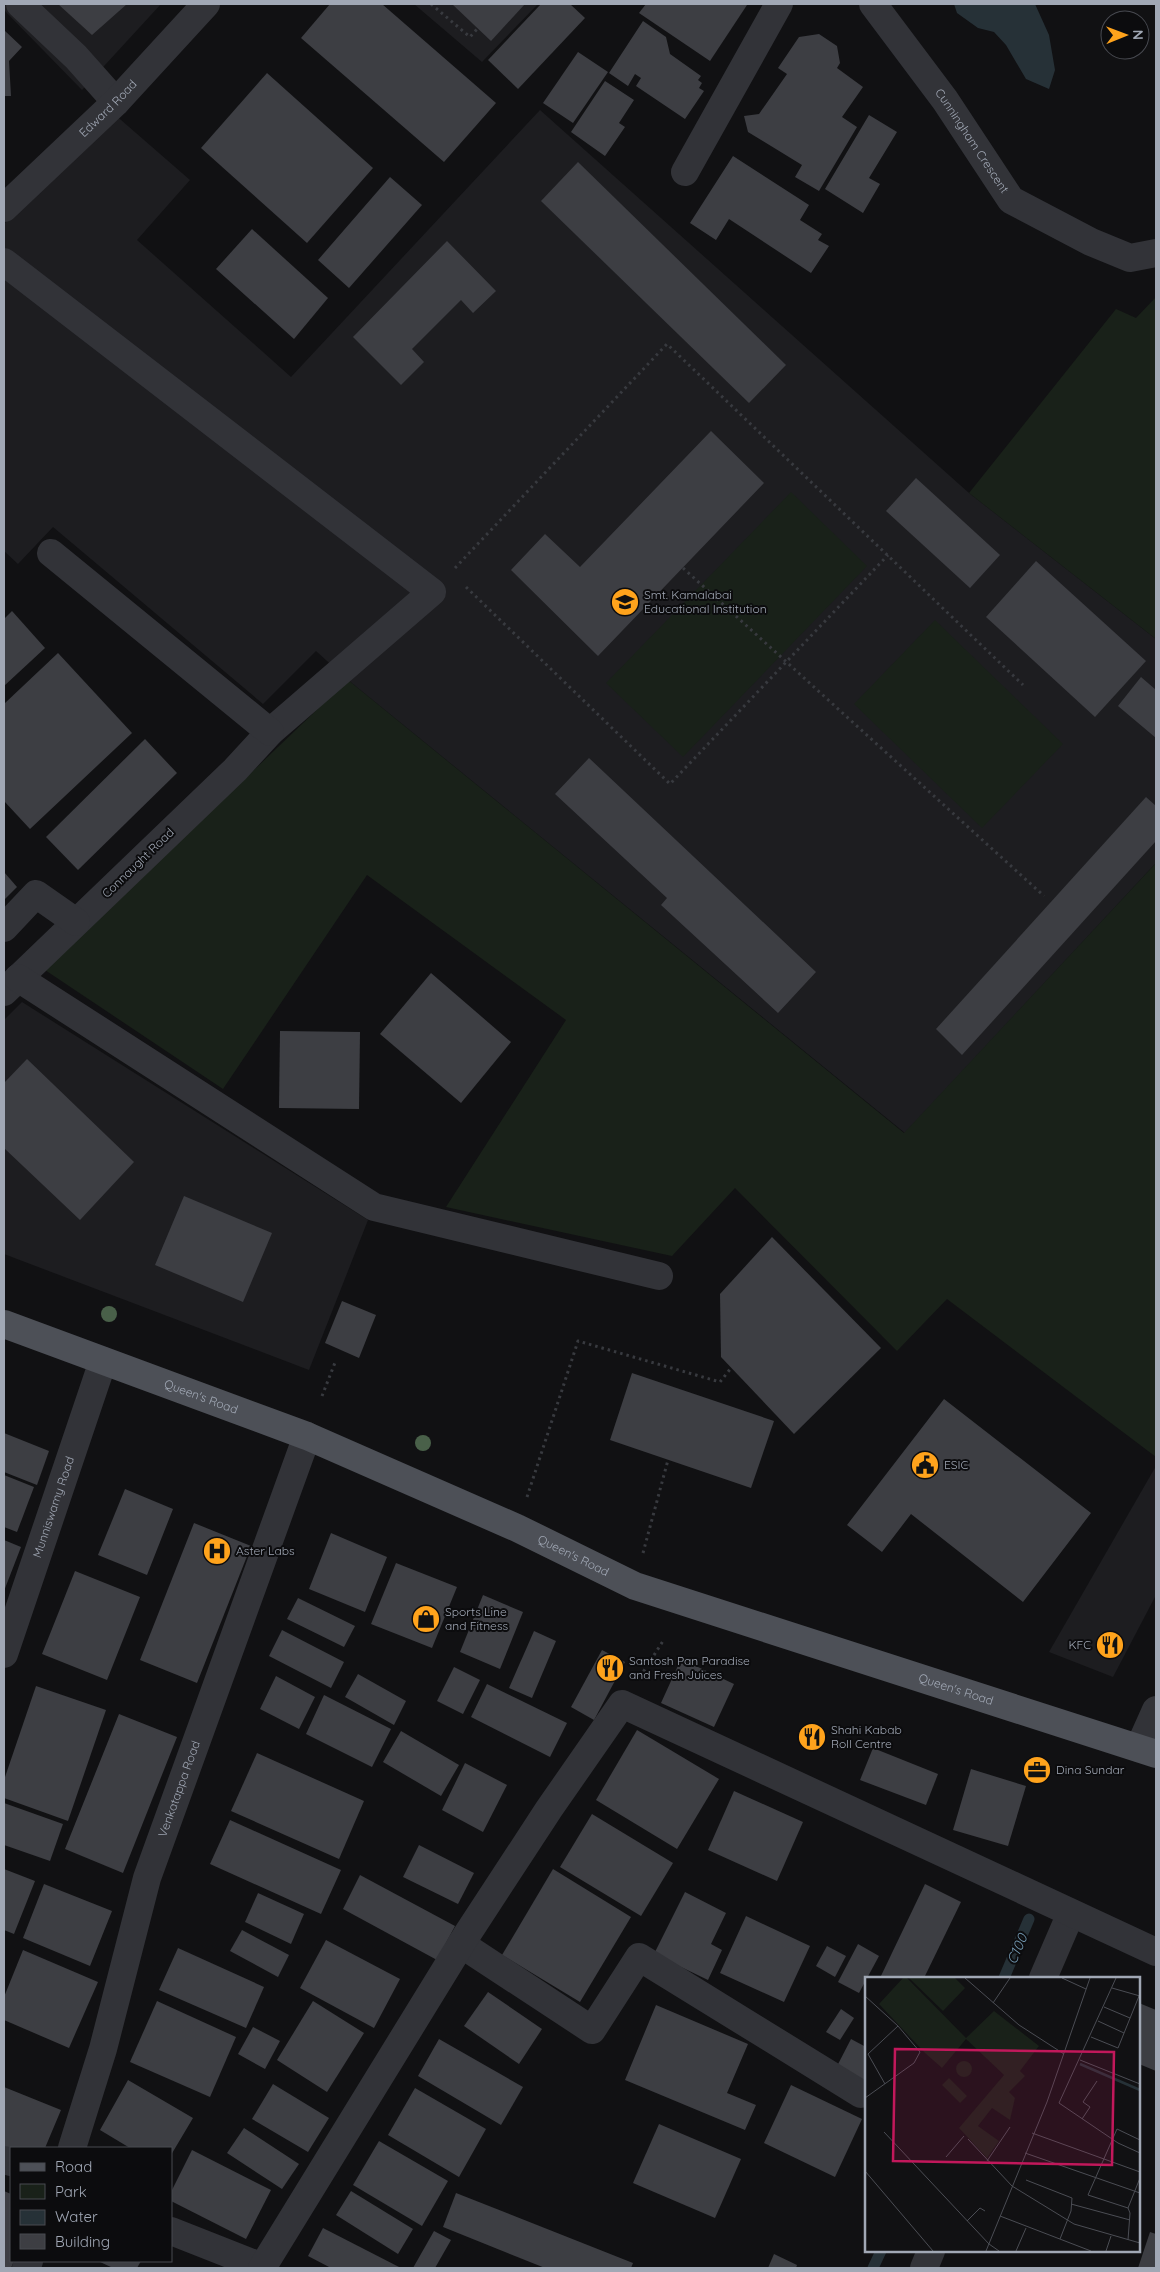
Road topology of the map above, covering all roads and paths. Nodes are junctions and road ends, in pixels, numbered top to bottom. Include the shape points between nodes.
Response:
1 (20, 4) edge
2 (206, 4) edge
3 (431, 4) edge
4 (779, 4) edge
5 (873, 4) edge
6 (478, 28) dead end
7 (116, 102) junction
8 (685, 172) dead end
9 (4, 208) edge
10 (1156, 253) edge
11 (4, 262) edge
12 (51, 553) dead end
13 (888, 555) junction
14 (682, 568) dead end
15 (451, 572) junction
16 (432, 592) junction
17 (786, 662) junction
18 (1023, 685) dead end
19 (270, 732) junction
20 (1044, 896) dead end
21 (76, 922) junction
22 (4, 928) edge
23 (11, 985) edge
24 (659, 1276) dead end
25 (4, 1324) edge
26 (336, 1360) dead end
27 (103, 1361) junction
28 (731, 1368) dead end
29 (322, 1396) dead end
30 (307, 1436) junction
31 (668, 1460) dead end
32 (517, 1528) junction
33 (635, 1586) junction
34 (663, 1641) dead end
35 (4, 1654) edge
36 (622, 1704) junction
37 (1156, 1710) edge
38 (1148, 1751) edge
39 (1071, 1913) junction
40 (461, 1944) junction
41 (1156, 1952) edge
42 (1043, 1977) edge
43 (861, 2094) dead end
44 (72, 2147) edge
45 (172, 2231) edge
46 (931, 2252) edge
47 (263, 2268) edge
48 (924, 2268) edge

1 - 7 street via 76,57
2 - 7 street, Edward Road
3 - 6 path via 470,37
4 - 8 street
5 - 10 street, Cunningham Crescent via 945,100 1011,200 1090,242 1130,258
7 - 9 street, Edward Road
11 - 16 street
12 - 19 street
13 - 15 path via 667,344
13 - 17 path
13 - 18 path
14 - 17 path
15 - 16 path
15 - 17 path via 670,784
16 - 19 street, Connaught Road
17 - 20 path
19 - 21 street, Connaught Road
21 - 22 street via 36,894
21 - 23 street, Connaught Road
23 - 24 street via 374,1207
25 - 27 main road, Queen's Road
26 - 29 path
27 - 30 main road, Queen's Road
27 - 35 street, Munniswamy Road
28 - 32 path via 720,1382 578,1341
30 - 32 main road, Queen's Road
30 - 44 street, Venkatappa Road via 148,1878 103,2049
31 - 33 path
32 - 33 main road, Queen's Road
33 - 38 main road, Queen's Road
34 - 36 path
36 - 39 street
36 - 40 street
37 - 38 street
39 - 41 street
39 - 42 street
40 - 43 street via 592,2030 639,1957
40 - 47 street
45 - 47 street
46 - 48 street

